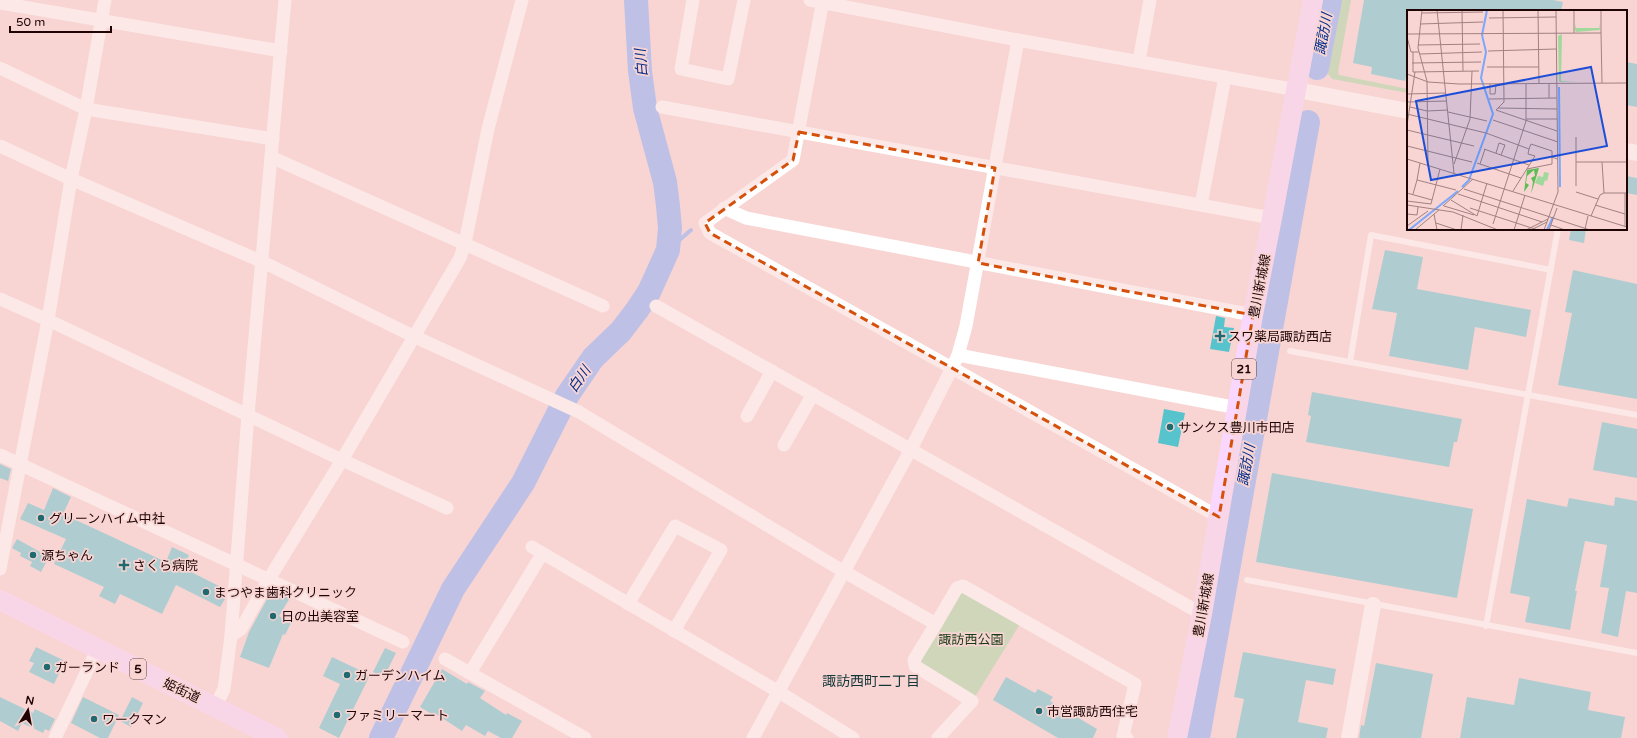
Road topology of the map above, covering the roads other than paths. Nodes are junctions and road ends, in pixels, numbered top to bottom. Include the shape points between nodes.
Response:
1 (106, 0) edge
2 (285, 0) edge
3 (522, 0) edge
4 (693, 0) edge
5 (744, 0) edge
6 (810, 0) edge
7 (1150, 0) edge
8 (1313, 0) edge
9 (823, 1) edge
10 (0, 3) edge
11 (101, 21) junction
12 (1018, 40) junction
13 (281, 51) junction
14 (1139, 62) junction
15 (0, 68) edge
16 (1225, 77) junction
17 (1296, 90) junction
18 (662, 107) dead end
19 (86, 109) junction
20 (1407, 110) edge
21 (799, 132) junction
22 (273, 139) junction
23 (0, 146) edge
24 (1627, 151) edge
25 (1637, 153) edge
26 (271, 157) junction
27 (995, 168) junction
28 (71, 179) junction
29 (1201, 205) junction
30 (724, 208) junction
31 (1272, 218) junction
32 (1558, 230) edge
33 (464, 243) junction
34 (263, 262) junction
35 (978, 263) junction
36 (1551, 270) junction
37 (0, 299) edge
38 (603, 306) dead end
39 (656, 306) dead end
40 (1253, 315) junction
41 (48, 320) junction
42 (413, 336) junction
43 (1290, 351) dead end
44 (958, 355) junction
45 (1350, 362) junction
46 (952, 368) junction
47 (772, 371) junction
48 (813, 394) junction
49 (1529, 394) junction
50 (1238, 408) junction
51 (248, 415) junction
52 (1637, 415) edge
53 (747, 416) dead end
54 (784, 445) dead end
55 (911, 449) junction
56 (0, 455) edge
57 (342, 460) junction
58 (20, 464) junction
59 (447, 508) dead end
60 (1219, 517) junction
61 (236, 564) junction
62 (0, 569) edge
63 (843, 571) junction
64 (269, 579) junction
65 (1247, 580) dead end
66 (0, 600) edge
67 (628, 604) junction
68 (1373, 605) junction
69 (1202, 614) junction
70 (936, 624) junction
71 (1486, 626) junction
72 (674, 631) junction
73 (231, 636) junction
74 (403, 642) dead end
75 (98, 648) junction
76 (1637, 653) edge
77 (445, 659) dead end
78 (470, 673) junction
79 (779, 692) junction
80 (216, 707) junction
81 (1124, 737) edge
82 (55, 738) edge
83 (277, 738) edge
84 (585, 738) edge
85 (753, 738) edge
86 (853, 738) edge
87 (938, 738) edge
88 (1177, 738) edge
89 (1349, 738) edge

1 - 11 street
2 - 13 street
3 - 33 street via 488,129
4 - 5 street via 681,69 728,79
6 - 9 street
7 - 14 street
8 - 17 main road, 豊川新城線 / 21
9 - 12 street
9 - 21 street
10 - 11 street
11 - 13 street
11 - 19 street
12 - 14 street
12 - 27 street
13 - 22 street
14 - 16 street
15 - 19 street
16 - 17 street
16 - 29 street
17 - 20 street
17 - 31 main road, 豊川新城線 / 21
18 - 21 street
19 - 22 street
19 - 28 street
21 - 27 street
21 - 30 street via 794,160
22 - 26 street
23 - 28 street
24 - 25 street
26 - 33 street
26 - 34 street
27 - 29 street
27 - 35 street
28 - 34 street
28 - 41 street
29 - 31 street
30 - 35 street via 746,218
30 - 46 street via 705,223 710,233
31 - 40 main road, 豊川新城線 / 21
32 - 36 lane
33 - 38 street
33 - 42 street via 460,258
34 - 42 street
34 - 51 street
35 - 40 street
35 - 44 street
36 - 45 lane via 1371,235
36 - 49 lane
37 - 41 street
39 - 47 street
40 - 50 main road, 豊川新城線 / 21
41 - 51 street
41 - 58 street
42 - 57 street
42 - 63 street via 575,410
43 - 45 lane
44 - 46 street
44 - 50 street
45 - 49 lane
46 - 55 street
46 - 60 street
47 - 48 street
47 - 53 street
48 - 54 street
48 - 55 street
49 - 52 lane
49 - 71 lane
50 - 60 main road, 豊川新城線 / 21
51 - 57 street
51 - 61 street
55 - 63 street
55 - 69 street
56 - 58 street
57 - 59 street
57 - 64 street
58 - 61 street
58 - 62 street
60 - 69 main road, 豊川新城線 / 21
61 - 64 street
61 - 73 street
63 - 70 street
63 - 79 street
64 - 73 street via 241,629
64 - 74 street
65 - 68 lane
66 - 75 main road, 姫街道 / 5
67 - 72 street
67 - 72 street via 675,526 721,550
67 - 78 street via 537,551
68 - 71 lane
68 - 89 street
69 - 88 main road, 豊川新城線 / 21
70 - 81 street via 957,588 962,586 1135,684
70 - 87 street via 914,660 915,666 972,701
71 - 76 lane
72 - 79 street
73 - 80 street via 224,689
75 - 80 main road, 姫街道 / 5
75 - 82 street
77 - 78 street
78 - 84 street
79 - 85 street
79 - 86 street
80 - 83 main road, 姫街道 / 5

